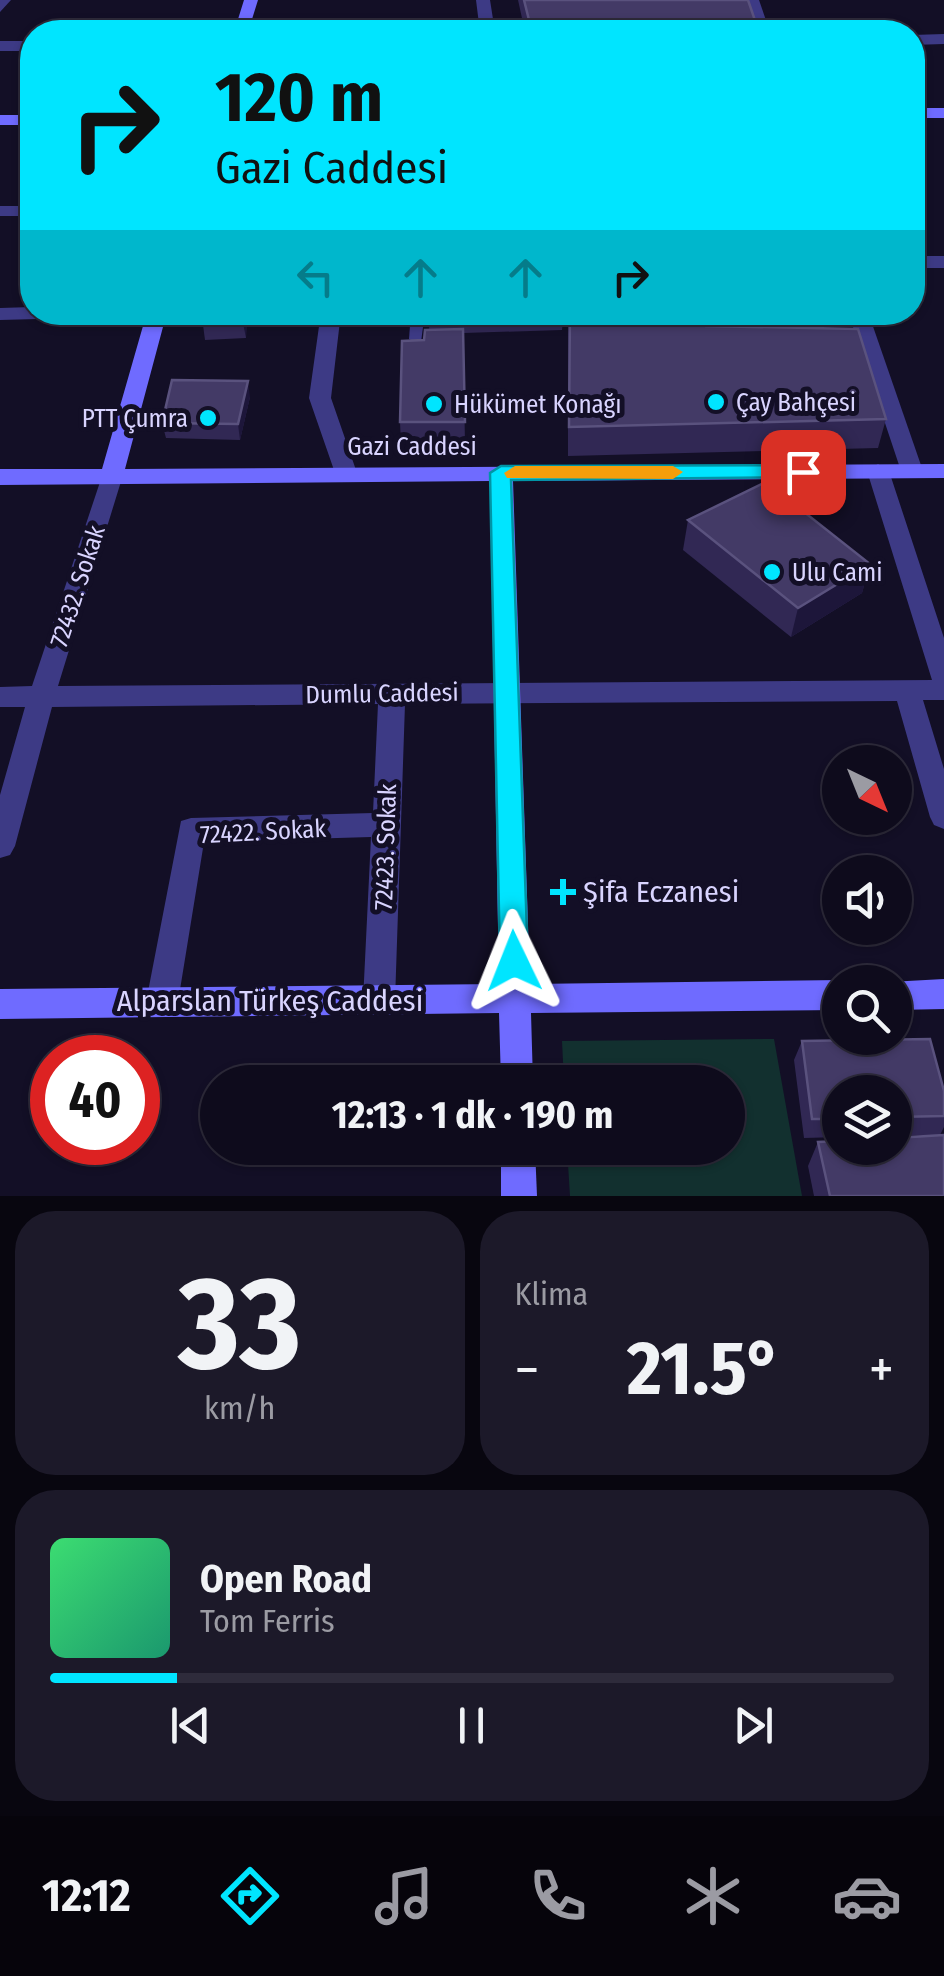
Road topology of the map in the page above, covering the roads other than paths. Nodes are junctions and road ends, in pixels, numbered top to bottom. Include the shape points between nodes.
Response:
1 (4, 0) edge
2 (0, 8) edge
3 (153, 325) edge
4 (329, 325) edge
5 (417, 325) edge
6 (862, 325) edge
7 (416, 339) edge
8 (878, 471) junction
9 (912, 471) junction
10 (944, 471) edge
11 (346, 473) junction
12 (501, 473) junction
13 (0, 476) edge
14 (112, 476) junction
15 (944, 678) edge
16 (907, 690) junction
17 (944, 690) edge
18 (506, 692) junction
19 (392, 693) junction
20 (42, 696) junction
21 (0, 697) edge
22 (944, 816) edge
23 (386, 825) junction
24 (0, 846) edge
25 (944, 994) edge
26 (912, 995) edge
27 (822, 996) edge
28 (515, 999) junction
29 (379, 1000) junction
30 (162, 1002) junction
31 (0, 1004) edge
32 (517, 1065) edge
33 (518, 1165) edge
34 (519, 1196) edge

1 - 2 street
3 - 14 street
4 - 11 street via 320,398
5 - 7 lane
6 - 9 street
8 - 9 street, Gazi Caddesi
8 - 12 street, Gazi Caddesi
8 - 15 street
9 - 10 street, Gazi Caddesi
11 - 12 street, Gazi Caddesi
11 - 14 street, Gazi Caddesi
12 - 18 street
13 - 14 street, Gazi Caddesi
14 - 20 street, 72432. Sokak
16 - 17 street, Dumlu Caddesi
16 - 18 street, Dumlu Caddesi
16 - 22 street
18 - 19 street, Dumlu Caddesi
18 - 28 street
19 - 20 street, Dumlu Caddesi
19 - 23 street, 72423. Sokak
20 - 21 street, Dumlu Caddesi
20 - 24 street, 72432. Sokak
23 - 29 street, 72423. Sokak
23 - 30 street, 72422. Sokak via 191,830
25 - 26 street
27 - 28 street, Alparslan Türkeş Caddesi
28 - 29 street, Alparslan Türkeş Caddesi
28 - 32 street
29 - 30 street, Alparslan Türkeş Caddesi
30 - 31 street, Alparslan Türkeş Caddesi
33 - 34 street

